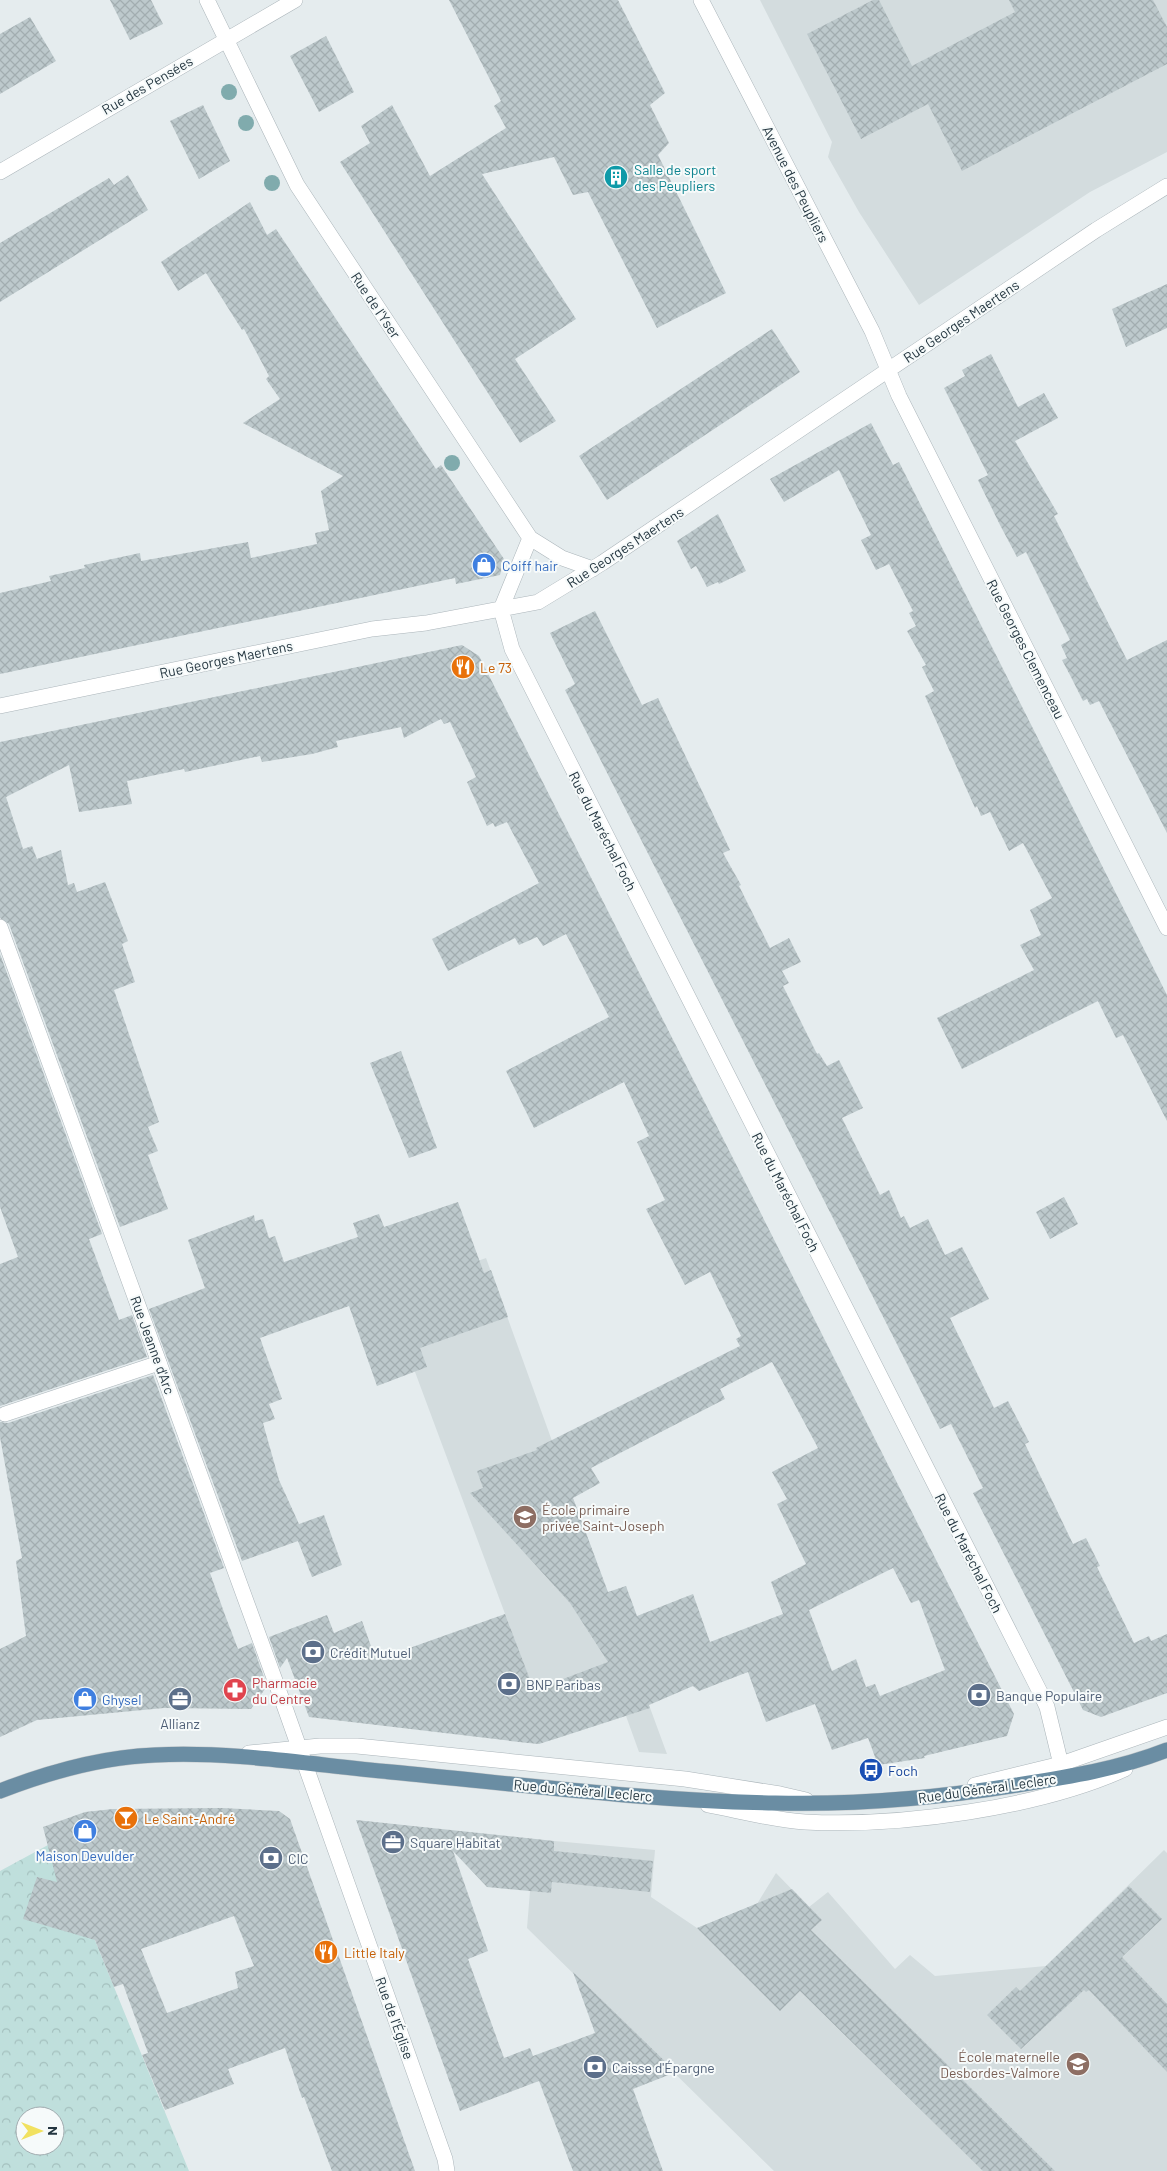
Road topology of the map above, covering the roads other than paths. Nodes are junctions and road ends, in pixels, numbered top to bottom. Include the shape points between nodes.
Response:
1 (207, 0) edge
2 (295, 0) edge
3 (702, 0) edge
4 (226, 40) junction
5 (0, 172) edge
6 (1167, 186) edge
7 (889, 369) junction
8 (530, 538) junction
9 (593, 569) junction
10 (501, 609) junction
11 (0, 706) edge
12 (0, 928) edge
13 (1167, 928) edge
14 (159, 1363) junction
15 (5, 1414) dead end
16 (1167, 1728) edge
17 (299, 1748) junction
18 (1160, 1753) edge
19 (230, 1756) junction
20 (304, 1764) junction
21 (1062, 1770) junction
22 (1, 1791) edge
23 (668, 1797) junction
24 (818, 1803) junction
25 (448, 2167) edge

1 - 4 street, Rue de l'Yser
2 - 4 street, Rue des Pensées
3 - 7 street, Avenue des Peupliers
4 - 5 street, Rue des Pensées
4 - 8 street, Rue de l'Yser via 312,210
6 - 7 street, Rue Georges Maertens via 1118,215
7 - 9 street, Rue Georges Maertens
7 - 13 street, Rue Georges Clemenceau via 899,396
8 - 9 street, Rue de l'Yser via 562,558
8 - 10 street
9 - 10 street, Rue Georges Maertens via 538,602
10 - 11 street, Rue Georges Maertens via 372,629
10 - 21 street, Rue du Maréchal Foch via 512,649 1040,1692 1047,1707
12 - 14 street, Rue Jeanne d'Arc
14 - 15 street
14 - 17 street, Rue Jeanne d'Arc
16 - 21 street
17 - 19 street
17 - 20 street, Rue Jeanne d'Arc
17 - 24 street via 357,1746 606,1770 743,1787
18 - 21 main road, Rue du Général Leclerc via 1116,1766
18 - 23 street via 1047,1796 930,1816 840,1823 803,1821
19 - 20 main road, Rue du Général Leclerc
19 - 22 main road, Rue du Général Leclerc via 135,1756 72,1768
20 - 23 main road, Rue du Général Leclerc
20 - 25 street, Rue de l'Église
21 - 24 main road, Rue du Général Leclerc via 921,1798
23 - 24 main road, Rue du Général Leclerc

